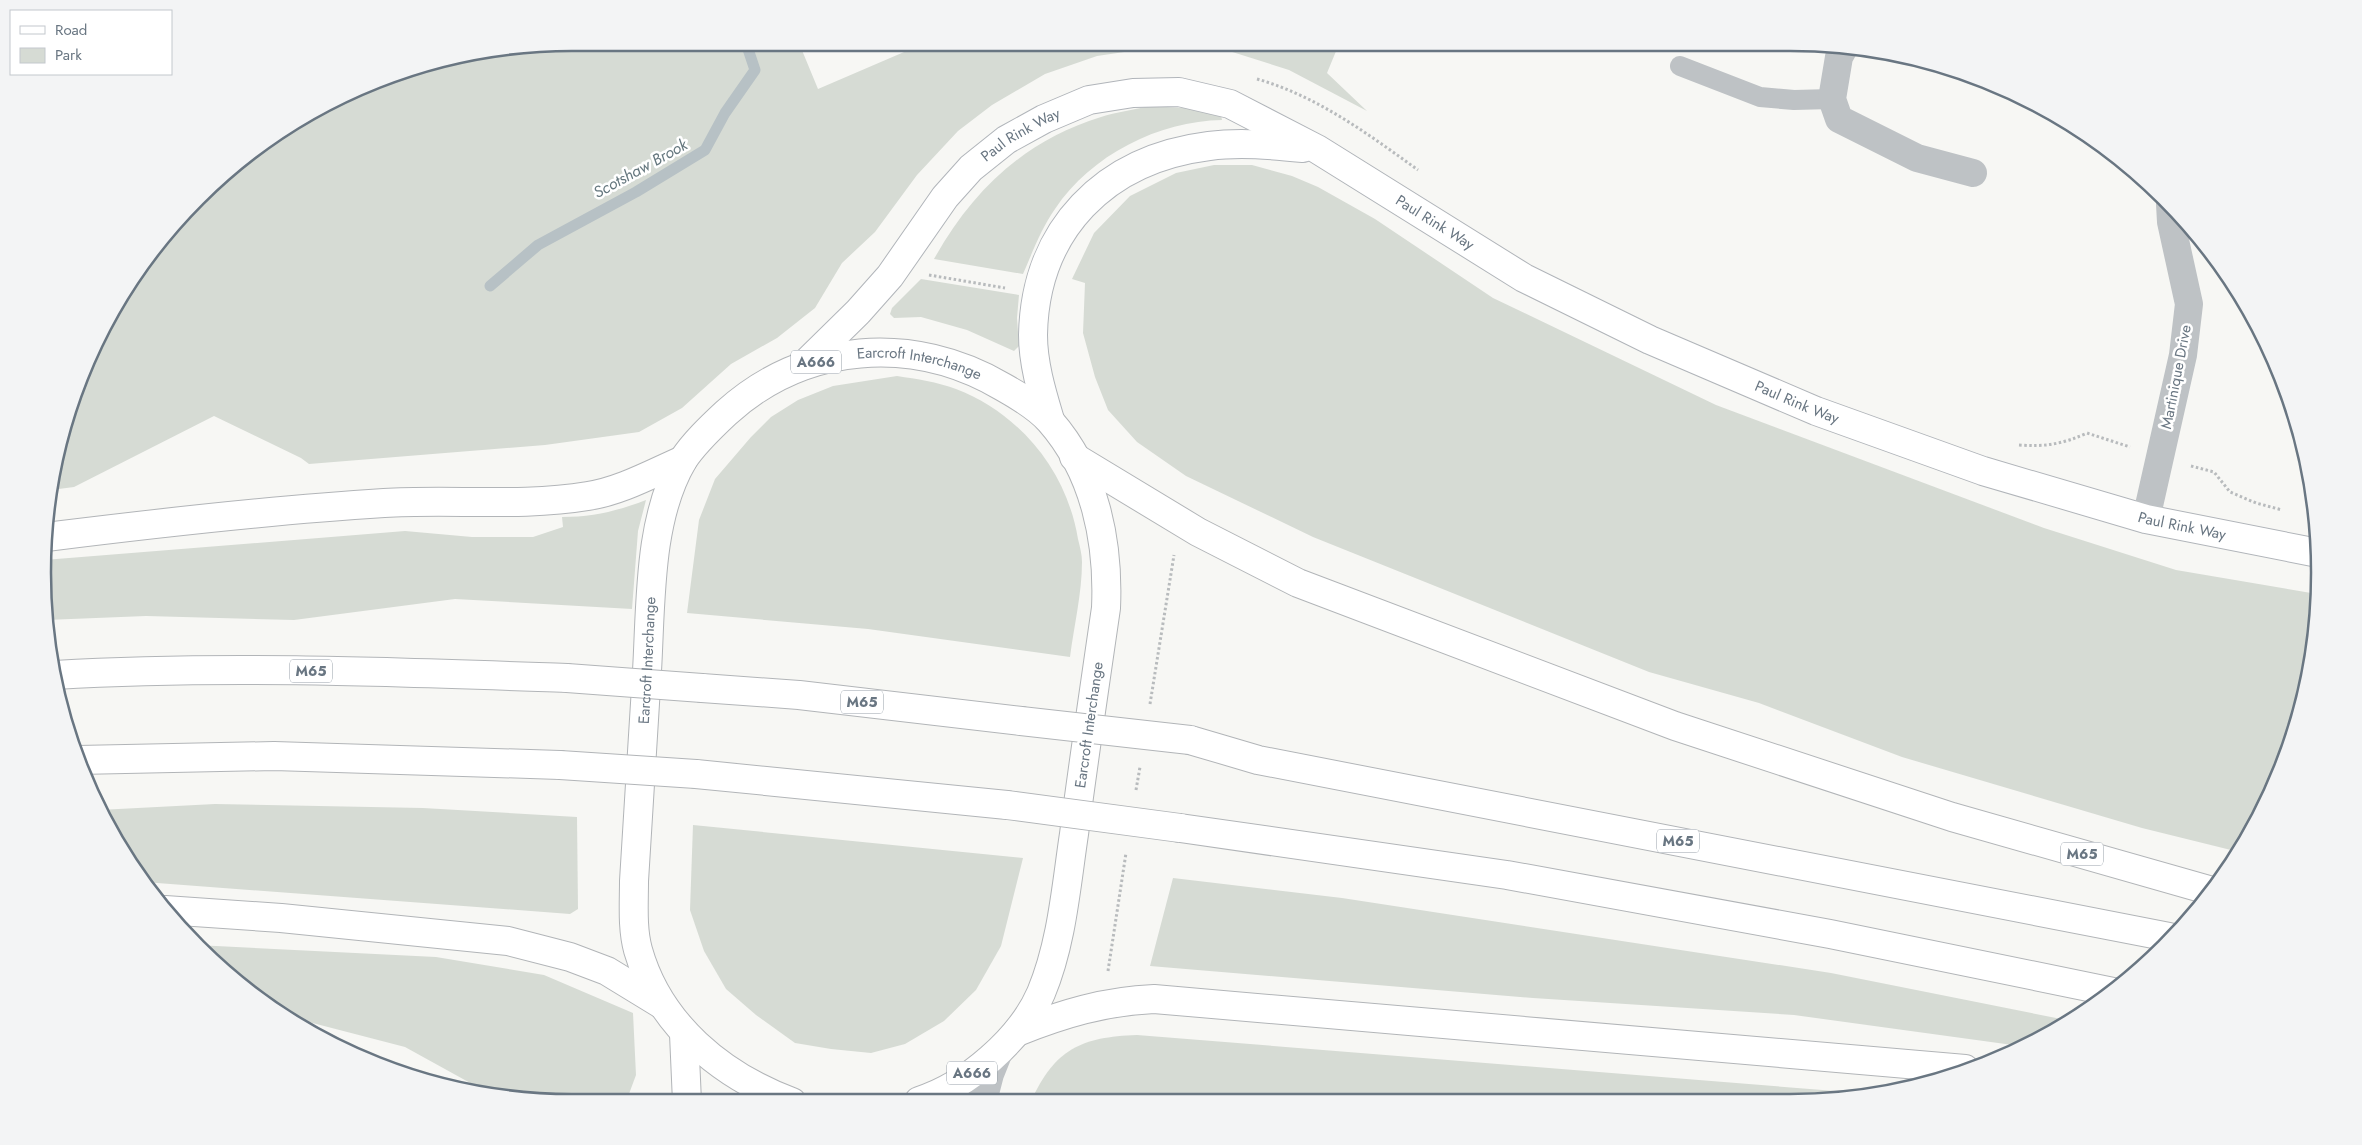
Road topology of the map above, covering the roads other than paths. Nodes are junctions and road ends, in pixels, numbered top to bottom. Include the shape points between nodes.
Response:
1 (1840, 54) edge
2 (1680, 66) dead end
3 (1832, 99) junction
4 (1317, 149) junction
5 (1973, 172) dead end
6 (2171, 218) edge
7 (804, 365) junction
8 (1050, 420) junction
9 (1074, 457) junction
10 (683, 460) junction
11 (2146, 519) junction
12 (52, 536) edge
13 (2310, 551) edge
14 (61, 675) edge
15 (86, 760) edge
16 (2204, 889) edge
17 (177, 911) edge
18 (2164, 935) edge
19 (2102, 990) edge
20 (661, 1004) junction
21 (684, 1034) junction
22 (1008, 1040) junction
23 (1951, 1068) edge
24 (687, 1094) edge
25 (770, 1094) edge
26 (934, 1094) edge
27 (985, 1094) edge

1 - 3 street
2 - 3 lane via 1760,97
3 - 5 street via 1838,119 1916,158
4 - 7 main road, Paul Rink Way via 1230,104 1179,92 1133,92 1090,100 1044,119 1006,140 971,168 945,197 895,270
4 - 8 main road, Paul Rink Way via 1256,144 1208,146 1162,156 1122,172 1091,196 1065,226 1047,260 1037,294 1033,336 1038,376
4 - 11 main road, Paul Rink Way via 1524,278 1650,340 1816,411 1983,471
6 - 11 street, Martinique Drive via 2189,304 2183,355
7 - 8 main road, Earcroft Interchange / A666 via 846,354 895,352 941,359 980,374
7 - 10 main road, Earcroft Interchange / A666 via 768,382 735,405
8 - 9 main road, Earcroft Interchange / A666
9 - 16 main road, M65 via 1191,529 1298,583 1675,726 1952,817
9 - 22 main road, Earcroft Interchange / A666 via 1094,501 1105,543 1106,608 1054,955 1040,994
10 - 12 main road via 624,486 589,496 548,500 385,503
10 - 20 main road, Earcroft Interchange / A666 via 664,506 654,560 634,882 633,915 638,950
11 - 13 main road, Paul Rink Way
14 - 18 main road, M65, bridge via 306,671 566,678 809,696 1190,740 1268,762
15 - 19 main road, bridge via 274,756 560,764 808,784 1007,805 1507,875 1830,934
17 - 20 main road via 499,940 570,957 607,971
20 - 21 main road, Earcroft Interchange / A666
21 - 24 main road
21 - 25 main road, Earcroft Interchange / A666 via 726,1067
22 - 23 main road via 1056,1017 1118,1001 1154,999
22 - 26 main road, Earcroft Interchange / A666 via 964,1080
22 - 27 street via 990,1074

